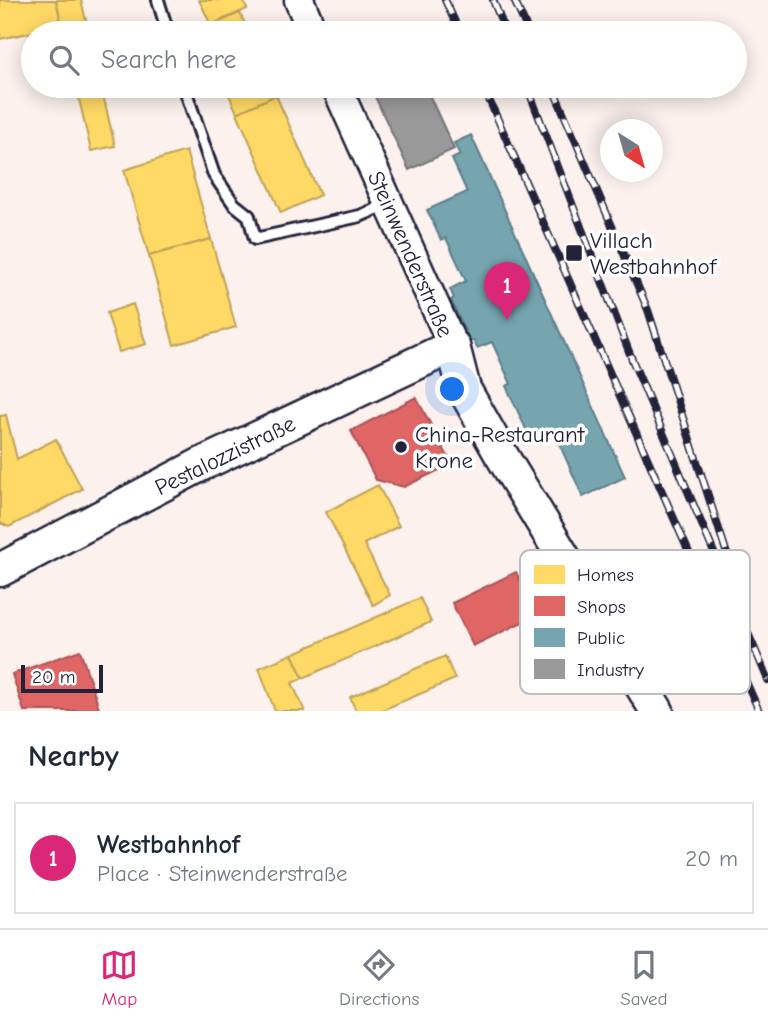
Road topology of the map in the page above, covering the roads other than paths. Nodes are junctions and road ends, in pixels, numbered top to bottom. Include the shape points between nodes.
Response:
1 (159, 0) edge
2 (299, 0) edge
3 (165, 21) edge
4 (308, 21) edge
5 (188, 98) edge
6 (341, 98) edge
7 (388, 204) junction
8 (453, 346) junction
9 (559, 550) edge
10 (0, 570) edge
11 (647, 694) edge
12 (657, 711) edge

1 - 3 lane
2 - 4 street
5 - 7 lane via 214,175 234,204 249,216 255,239 360,216
6 - 7 street, Steinwenderstraße
7 - 8 street, Steinwenderstraße
8 - 9 main road, Steinwenderstraße via 464,389
8 - 10 main road, Pestalozzistraße via 202,464
11 - 12 main road, Steinwenderstraße

